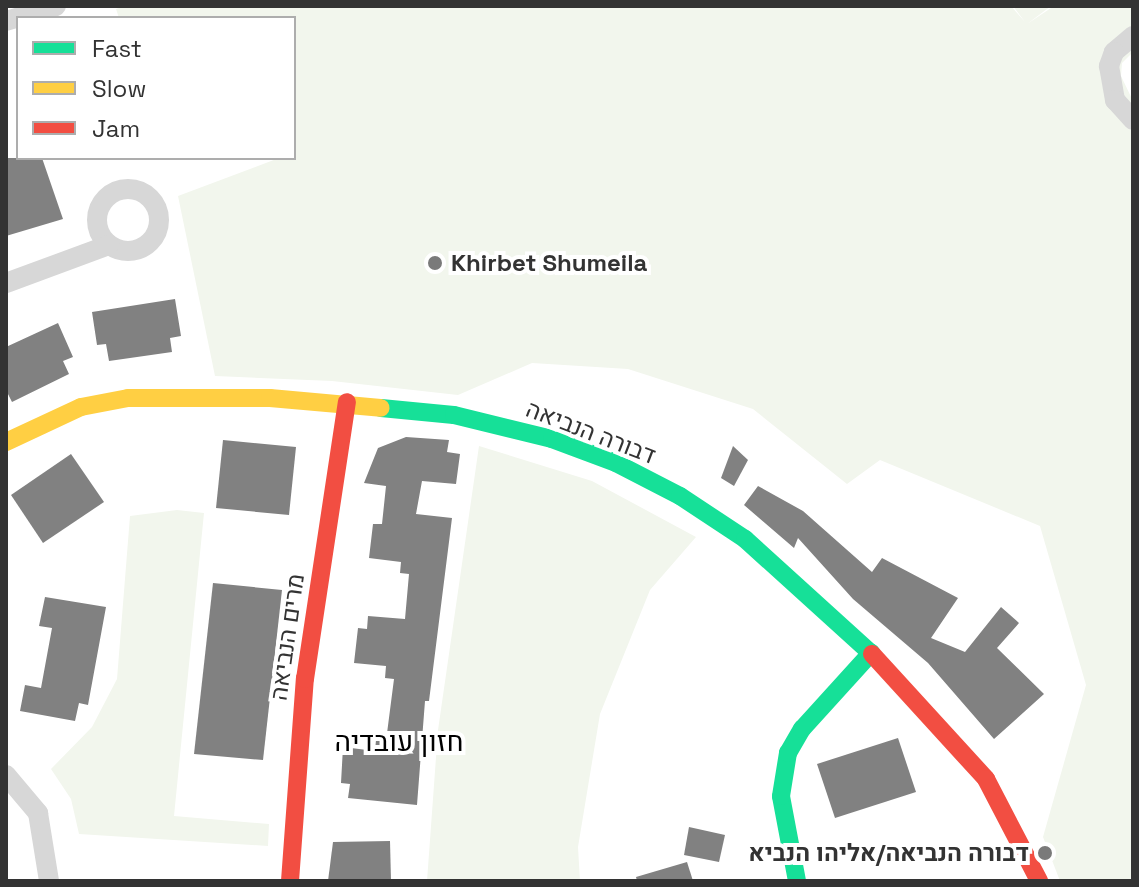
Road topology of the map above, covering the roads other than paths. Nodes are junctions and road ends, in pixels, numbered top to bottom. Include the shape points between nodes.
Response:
1 (56, 6) edge
2 (23, 16) edge
3 (1133, 36) edge
4 (1133, 120) edge
5 (109, 245) dead end
6 (6, 283) edge
7 (347, 402) junction
8 (6, 442) edge
9 (871, 653) junction
10 (6, 775) edge
11 (49, 881) edge
12 (290, 881) edge
13 (797, 881) edge
14 (1039, 881) edge

1 - 2 street
3 - 4 street via 1114,52 1109,66 1115,100
5 - 6 street
7 - 8 street, דבורה הנביאה via 128,398 68,412
7 - 9 street, דבורה הנביאה via 486,421 627,468 745,539
7 - 12 street, מרים הנביאה via 304,692
9 - 13 street via 802,729 788,753 781,796
9 - 14 street, דבורה הנביאה via 938,720 986,779
10 - 11 street via 38,813

